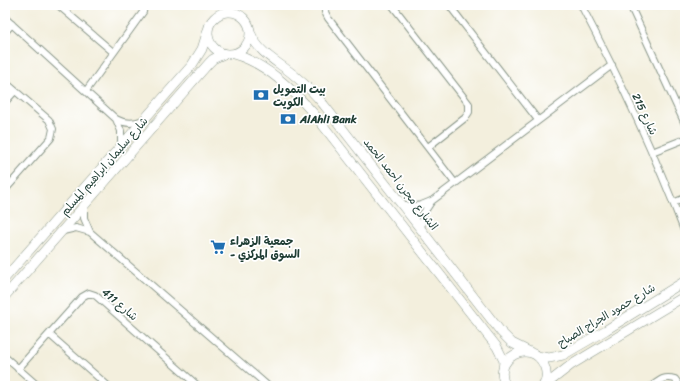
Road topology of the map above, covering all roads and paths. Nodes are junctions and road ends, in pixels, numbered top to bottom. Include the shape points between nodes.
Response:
1 (58, 5) edge
2 (144, 5) edge
3 (235, 5) edge
4 (326, 5) edge
5 (392, 5) edge
6 (449, 5) edge
7 (581, 5) edge
8 (630, 5) edge
9 (216, 6) edge
10 (215, 17) junction
11 (243, 17) junction
12 (5, 18) edge
13 (12, 24) junction
14 (5, 32) edge
15 (207, 32) junction
16 (251, 34) junction
17 (113, 52) junction
18 (224, 54) junction
19 (234, 54) junction
20 (612, 65) junction
21 (5, 82) edge
22 (15, 91) junction
23 (86, 91) junction
24 (5, 102) edge
25 (116, 119) junction
26 (143, 120) junction
27 (538, 120) junction
28 (685, 124) edge
29 (685, 139) edge
30 (121, 146) junction
31 (428, 147) junction
32 (652, 152) junction
33 (455, 183) junction
34 (5, 190) edge
35 (685, 198) edge
36 (433, 200) junction
37 (673, 203) junction
38 (401, 204) junction
39 (84, 207) junction
40 (421, 230) junction
41 (63, 231) junction
42 (90, 232) junction
43 (685, 233) edge
44 (5, 278) edge
45 (685, 281) edge
46 (5, 296) edge
47 (682, 299) edge
48 (50, 334) junction
49 (533, 354) junction
50 (5, 357) edge
51 (18, 369) junction
52 (503, 370) junction
53 (192, 381) junction
54 (505, 385) edge
55 (38, 386) edge
56 (108, 386) edge
57 (187, 386) edge
58 (198, 386) edge
59 (268, 386) edge
60 (543, 386) edge
61 (652, 386) edge
62 (680, 386) edge

1 - 17 street
2 - 17 street via 143,12
3 - 11 street
4 - 31 street via 325,12 328,18
5 - 31 street via 469,104 469,112 465,118
6 - 27 street
7 - 20 street, شارع 215
8 - 28 street
9 - 10 street
10 - 11 street via 226,12 238,13
10 - 15 street
11 - 16 street
12 - 13 street
13 - 14 street
13 - 23 street
15 - 18 street via 212,46
15 - 26 street, شارع سليمان ابراهيم المسلم via 202,49 192,65
16 - 19 street via 246,47
16 - 38 street, الشارع مجرن أحمد الحمد via 263,52 314,94
17 - 23 street
18 - 19 street
18 - 39 street, شارع سليمان ابراهيم المسلم via 209,63
19 - 52 street via 247,58 264,69 298,96 314,114 497,347 504,361
20 - 27 street
20 - 32 street, شارع 215
21 - 22 street
22 - 24 street
22 - 34 street via 51,123 53,132 51,138
23 - 25 street
25 - 26 street via 128,123
25 - 30 street via 122,131
26 - 30 street, شارع سليمان ابراهيم المسلم
27 - 33 street
29 - 32 street
30 - 44 street, شارع سليمان ابراهيم المسلم
31 - 33 street
32 - 37 street, شارع 215
33 - 36 street
35 - 37 street
36 - 38 street via 418,206
36 - 40 street via 423,214
37 - 43 street, شارع 215
38 - 40 street, الشارع مجرن أحمد الحمد
39 - 41 street, شارع سليمان ابراهيم المسلم
39 - 42 street via 84,218
40 - 49 street, الشارع مجرن أحمد الحمد via 501,332 512,343
41 - 42 street via 76,228
41 - 46 street, شارع سليمان ابراهيم المسلم
42 - 59 street
45 - 49 street, شارع حمود الجراح الصباح via 563,355 549,358
47 - 60 street via 572,365
48 - 51 street, شارع 411
48 - 53 street, شارع 411 via 82,297 89,293 95,295
48 - 56 street
49 - 52 street via 516,354 505,363
49 - 60 street via 543,361 546,368 547,375
50 - 51 street
51 - 55 street
52 - 54 street
53 - 57 street
53 - 58 street, شارع 411
61 - 62 street via 668,377 675,379

